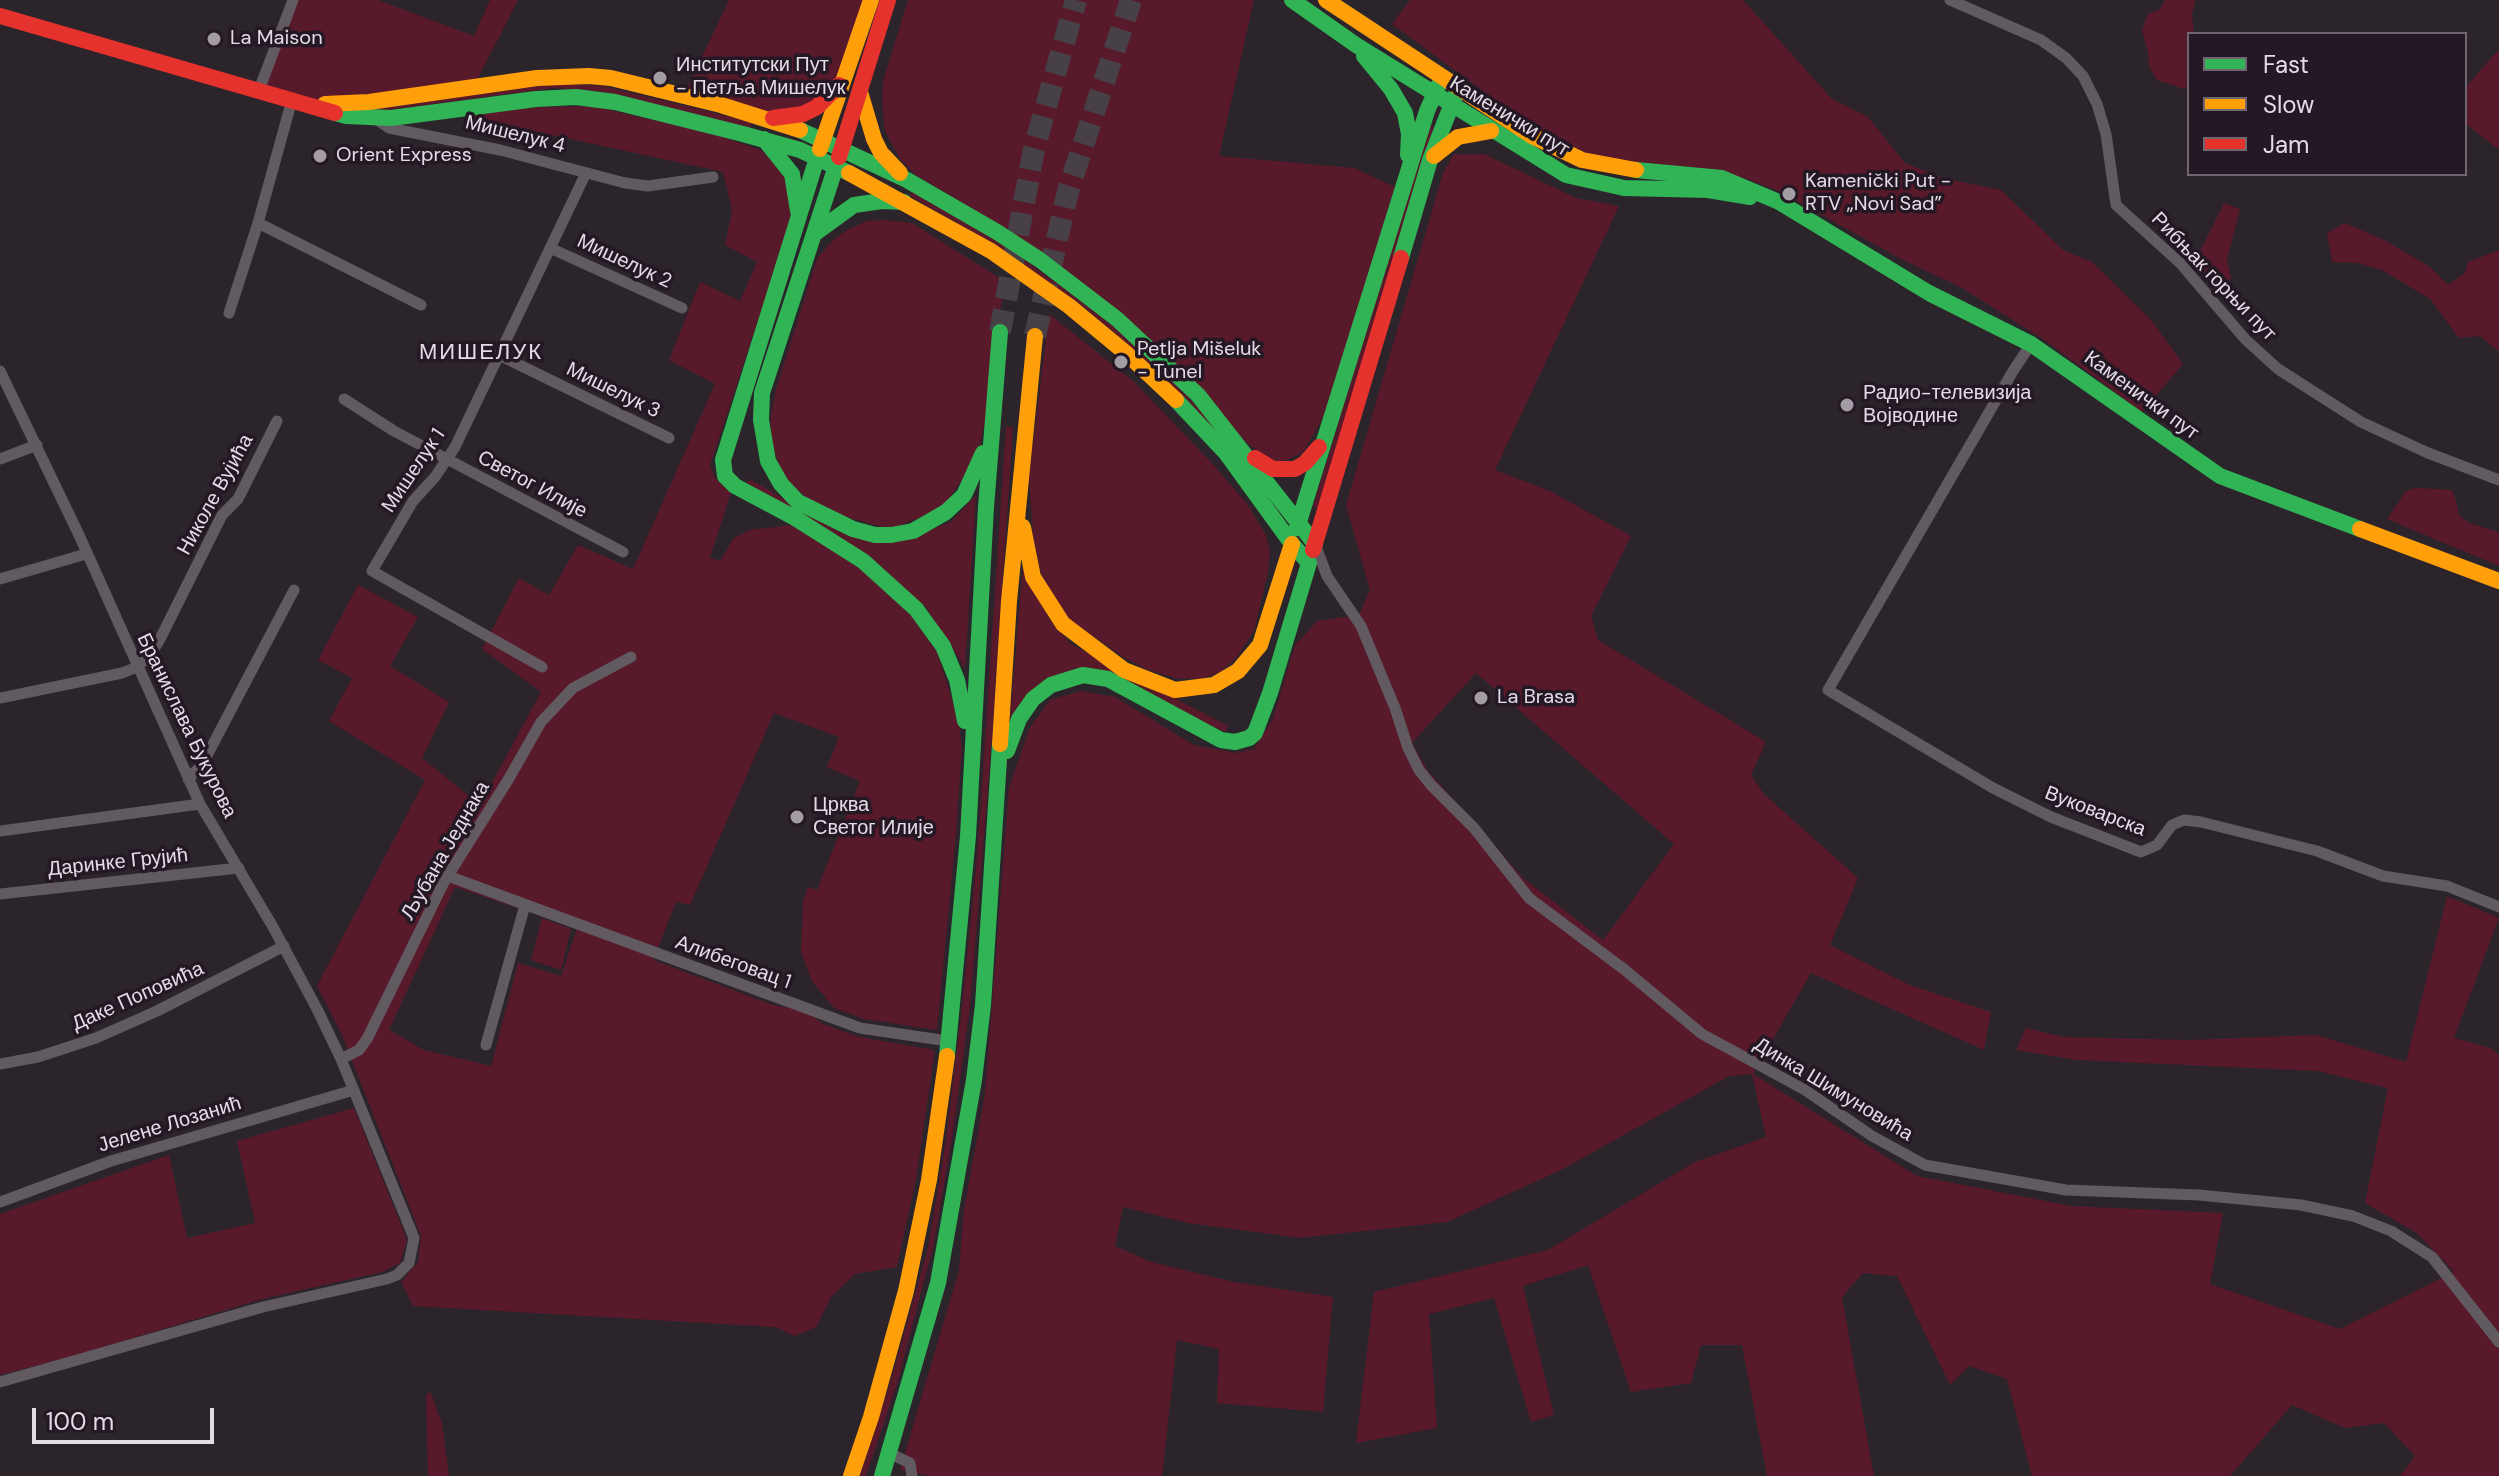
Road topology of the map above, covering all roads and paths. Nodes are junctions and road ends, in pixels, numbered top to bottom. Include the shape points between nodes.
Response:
1 (293, 0) edge
2 (871, 0) edge
3 (888, 0) edge
4 (1292, 0) edge
5 (1326, 0) edge
6 (1950, 0) edge
7 (0, 19) edge
8 (1356, 45) junction
9 (845, 78) junction
10 (1443, 78) junction
11 (1460, 89) junction
12 (259, 90) junction
13 (860, 90) junction
14 (1433, 94) junction
15 (292, 100) junction
16 (312, 105) junction
17 (1450, 105) junction
18 (374, 118) junction
19 (767, 119) junction
20 (1492, 131) junction
21 (764, 139) junction
22 (823, 139) junction
23 (841, 149) junction
24 (817, 158) junction
25 (1430, 160) junction
26 (836, 166) junction
27 (586, 173) junction
28 (713, 177) dead end
29 (907, 180) junction
30 (1405, 186) junction
31 (904, 202) junction
32 (1779, 202) junction
33 (799, 222) junction
34 (258, 223) junction
35 (813, 235) junction
36 (550, 248) junction
37 (421, 305) dead end
38 (682, 308) dead end
39 (229, 313) dead end
40 (1000, 332) tunnel mouth
41 (1035, 336) tunnel mouth
42 (2031, 344) junction
43 (499, 355) junction
44 (1, 374) edge
45 (344, 399) dead end
46 (993, 412) junction
47 (277, 421) dead end
48 (1327, 436) junction
49 (669, 438) dead end
50 (1238, 443) junction
51 (37, 445) junction
52 (0, 459) edge
53 (447, 460) junction
54 (1019, 478) junction
55 (2499, 480) edge
56 (1299, 521) junction
57 (1292, 544) junction
58 (1315, 544) junction
59 (623, 552) dead end
60 (86, 554) junction
61 (1309, 563) junction
62 (1327, 576) junction
63 (0, 579) edge
64 (2499, 581) edge
65 (294, 590) dead end
66 (631, 657) dead end
67 (137, 667) junction
68 (542, 667) dead end
69 (0, 698) edge
70 (972, 774) junction
71 (188, 779) junction
72 (200, 804) junction
73 (996, 808) junction
74 (0, 831) edge
75 (239, 868) junction
76 (448, 876) junction
77 (0, 894) edge
78 (525, 905) junction
79 (2499, 907) edge
80 (284, 946) junction
81 (948, 1041) junction
82 (486, 1045) dead end
83 (341, 1059) junction
84 (0, 1064) edge
85 (354, 1090) junction
86 (0, 1202) edge
87 (2499, 1342) edge
88 (0, 1382) edge
89 (889, 1453) junction
90 (851, 1476) edge
91 (882, 1476) edge
92 (912, 1476) edge

1 - 12 street
2 - 9 main road
3 - 13 main road
4 - 8 main road, Каменички пут
5 - 10 main road, Каменички пут
6 - 55 street, Рибњак горњи пут via 2041,40 2083,76 2106,134 2116,205 2180,263 2278,369 2361,422
7 - 12 main road
8 - 14 main road, Каменички пут
8 - 30 main road via 1405,113
9 - 19 main road via 817,107
9 - 22 main road
10 - 11 main road, Каменички пут
10 - 14 main road
11 - 17 main road
11 - 32 main road, Каменички пут via 1532,136 1582,160 1651,173 1722,178
12 - 15 main road
13 - 23 main road
13 - 29 main road via 881,153
14 - 17 main road, Каменички пут
14 - 30 main road
15 - 16 main road
15 - 34 street
16 - 18 main road, Мишелук 4
16 - 19 main road via 589,76
17 - 20 main road, Каменички пут
17 - 25 main road
18 - 21 main road via 576,97
18 - 27 street, Мишелук 4 via 389,128 491,147
19 - 22 main road
20 - 25 main road via 1458,137
20 - 32 main road, Каменички пут via 1566,175 1593,183 1708,190
21 - 24 main road
21 - 33 main road via 792,174
22 - 23 main road
22 - 24 main road
23 - 26 main road
23 - 29 main road
24 - 26 main road
24 - 33 main road
25 - 58 main road
26 - 31 main road
26 - 35 main road
27 - 28 street, Мишелук 4 via 648,186
27 - 36 street, Мишелук 1
29 - 50 main road via 1076,286 1198,395
30 - 48 main road
31 - 35 main road via 854,205
31 - 57 main road via 991,251 1127,354 1226,453
32 - 42 main road, Каменички пут via 1929,293
33 - 70 main road via 723,460 725,476 863,561 916,609 943,646 957,680
34 - 37 street
34 - 39 street
35 - 46 main road via 762,393 768,461 798,502 875,535 913,531 964,495 982,457
36 - 38 street, Мишелук 2
36 - 43 street, Мишелук 1
40 - 46 main road
41 - 54 main road
42 - 64 main road, Каменички пут via 2220,476
42 - 79 street, Вуковарска via 1828,690 1993,788 2141,852 2157,845 2172,825 2201,822 2317,851 2383,876 2433,882
43 - 49 street, Мишелук 3
43 - 53 street, Мишелук 1
44 - 51 street, Бранислава Букурова
45 - 53 street, Светог Илије
46 - 70 main road
47 - 67 street, Николе Вујића via 238,499 222,515 159,641
48 - 50 main road via 1305,463 1283,471 1263,464
48 - 56 main road
50 - 56 main road
51 - 52 street
51 - 60 street, Бранислава Букурова
53 - 59 street, Светог Илије
53 - 68 street, Мишелук 1 via 413,501 372,571
54 - 57 main road via 1024,538 1033,577 1046,601 1063,624 1124,670 1175,690 1214,685 1238,671 1260,645
54 - 73 main road
56 - 57 main road
56 - 58 main road
57 - 61 main road
58 - 61 main road
58 - 62 street, Динка Шимуновића
60 - 63 street
60 - 67 street, Бранислава Букурова
61 - 62 street, Динка Шимуновића
61 - 73 main road via 1270,693 1249,738 1221,740 1108,679 1073,677 1041,691 1019,719
62 - 87 street, Динка Шимуновића via 1361,626 1408,748 1431,785 1474,828 1529,898 1702,1034 1925,1165 2066,1190 2199,1195 2353,1216 2391,1231 2432,1257
65 - 71 street via 202,765
66 - 76 street, Љубана Једнака via 560,699
67 - 69 street
67 - 71 street, Бранислава Букурова
70 - 81 main road
71 - 72 street, Бранислава Букурова
72 - 74 street
72 - 75 street, Бранислава Букурова
73 - 89 main road via 983,1005 963,1154 941,1266
75 - 77 street, Даринке Грујић
75 - 80 street, Бранислава Букурова
76 - 78 street, Алибеговац 1
76 - 83 street, Љубана Једнака via 367,1039
78 - 81 street, Алибеговац 1 via 860,1028
78 - 82 street
80 - 83 street, Бранислава Букурова
80 - 84 street, Даке Поповића via 96,1038
81 - 90 main road via 913,1262
83 - 85 street, Бранислава Букурова
85 - 86 street, Јелене Лозанић via 111,1161
85 - 88 street, Бранислава Букурова via 414,1238 404,1269 387,1279 270,1305
89 - 91 main road
89 - 92 street via 910,1463

